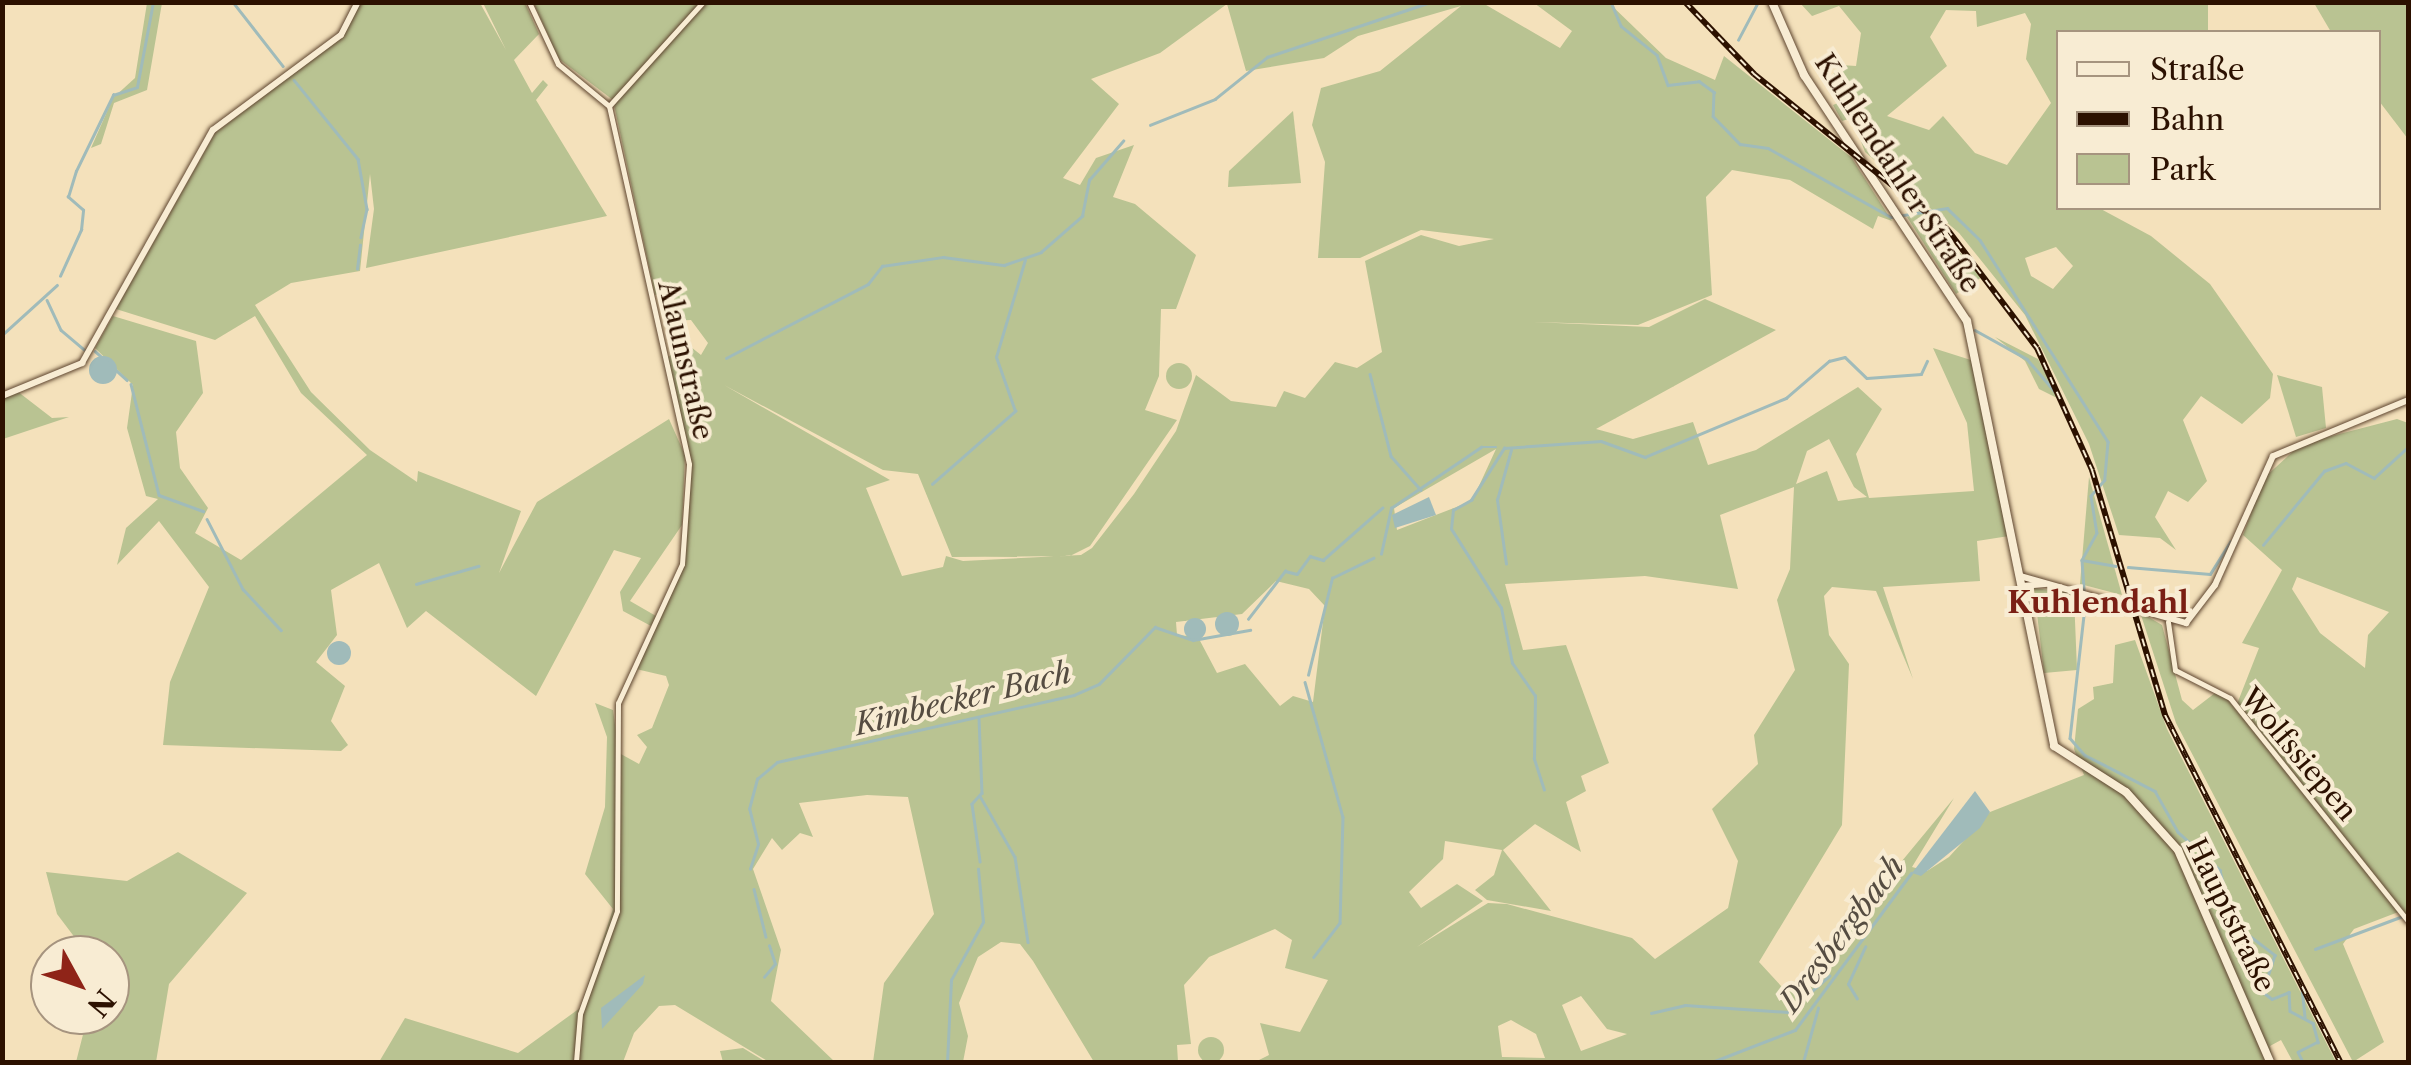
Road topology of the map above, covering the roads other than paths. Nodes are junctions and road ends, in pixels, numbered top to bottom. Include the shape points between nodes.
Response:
1 (358, 2) edge
2 (530, 2) edge
3 (704, 2) edge
4 (1772, 2) edge
5 (609, 106) junction
6 (2, 396) edge
7 (2408, 400) edge
8 (2021, 581) junction
9 (2168, 622) junction
10 (2081, 769) joint
11 (2408, 921) edge
12 (576, 1062) edge
13 (2270, 1062) edge

1 - 6 street via 341,34 214,130 82,363
2 - 5 street via 558,64
3 - 5 street
4 - 8 main road, Kuhlendahler Straße via 1800,68 1970,331
5 - 12 street, Alaunstraße via 689,464 682,564 618,703 617,911 580,1014
7 - 9 street via 2279,450 2200,611
8 - 9 street via 2098,592
8 - 10 main road, Kuhlendahler Straße via 2052,742
9 - 11 street, Wolfssiepen via 2174,670 2240,709
10 - 13 main road, Hauptstraße via 2126,792 2178,850

